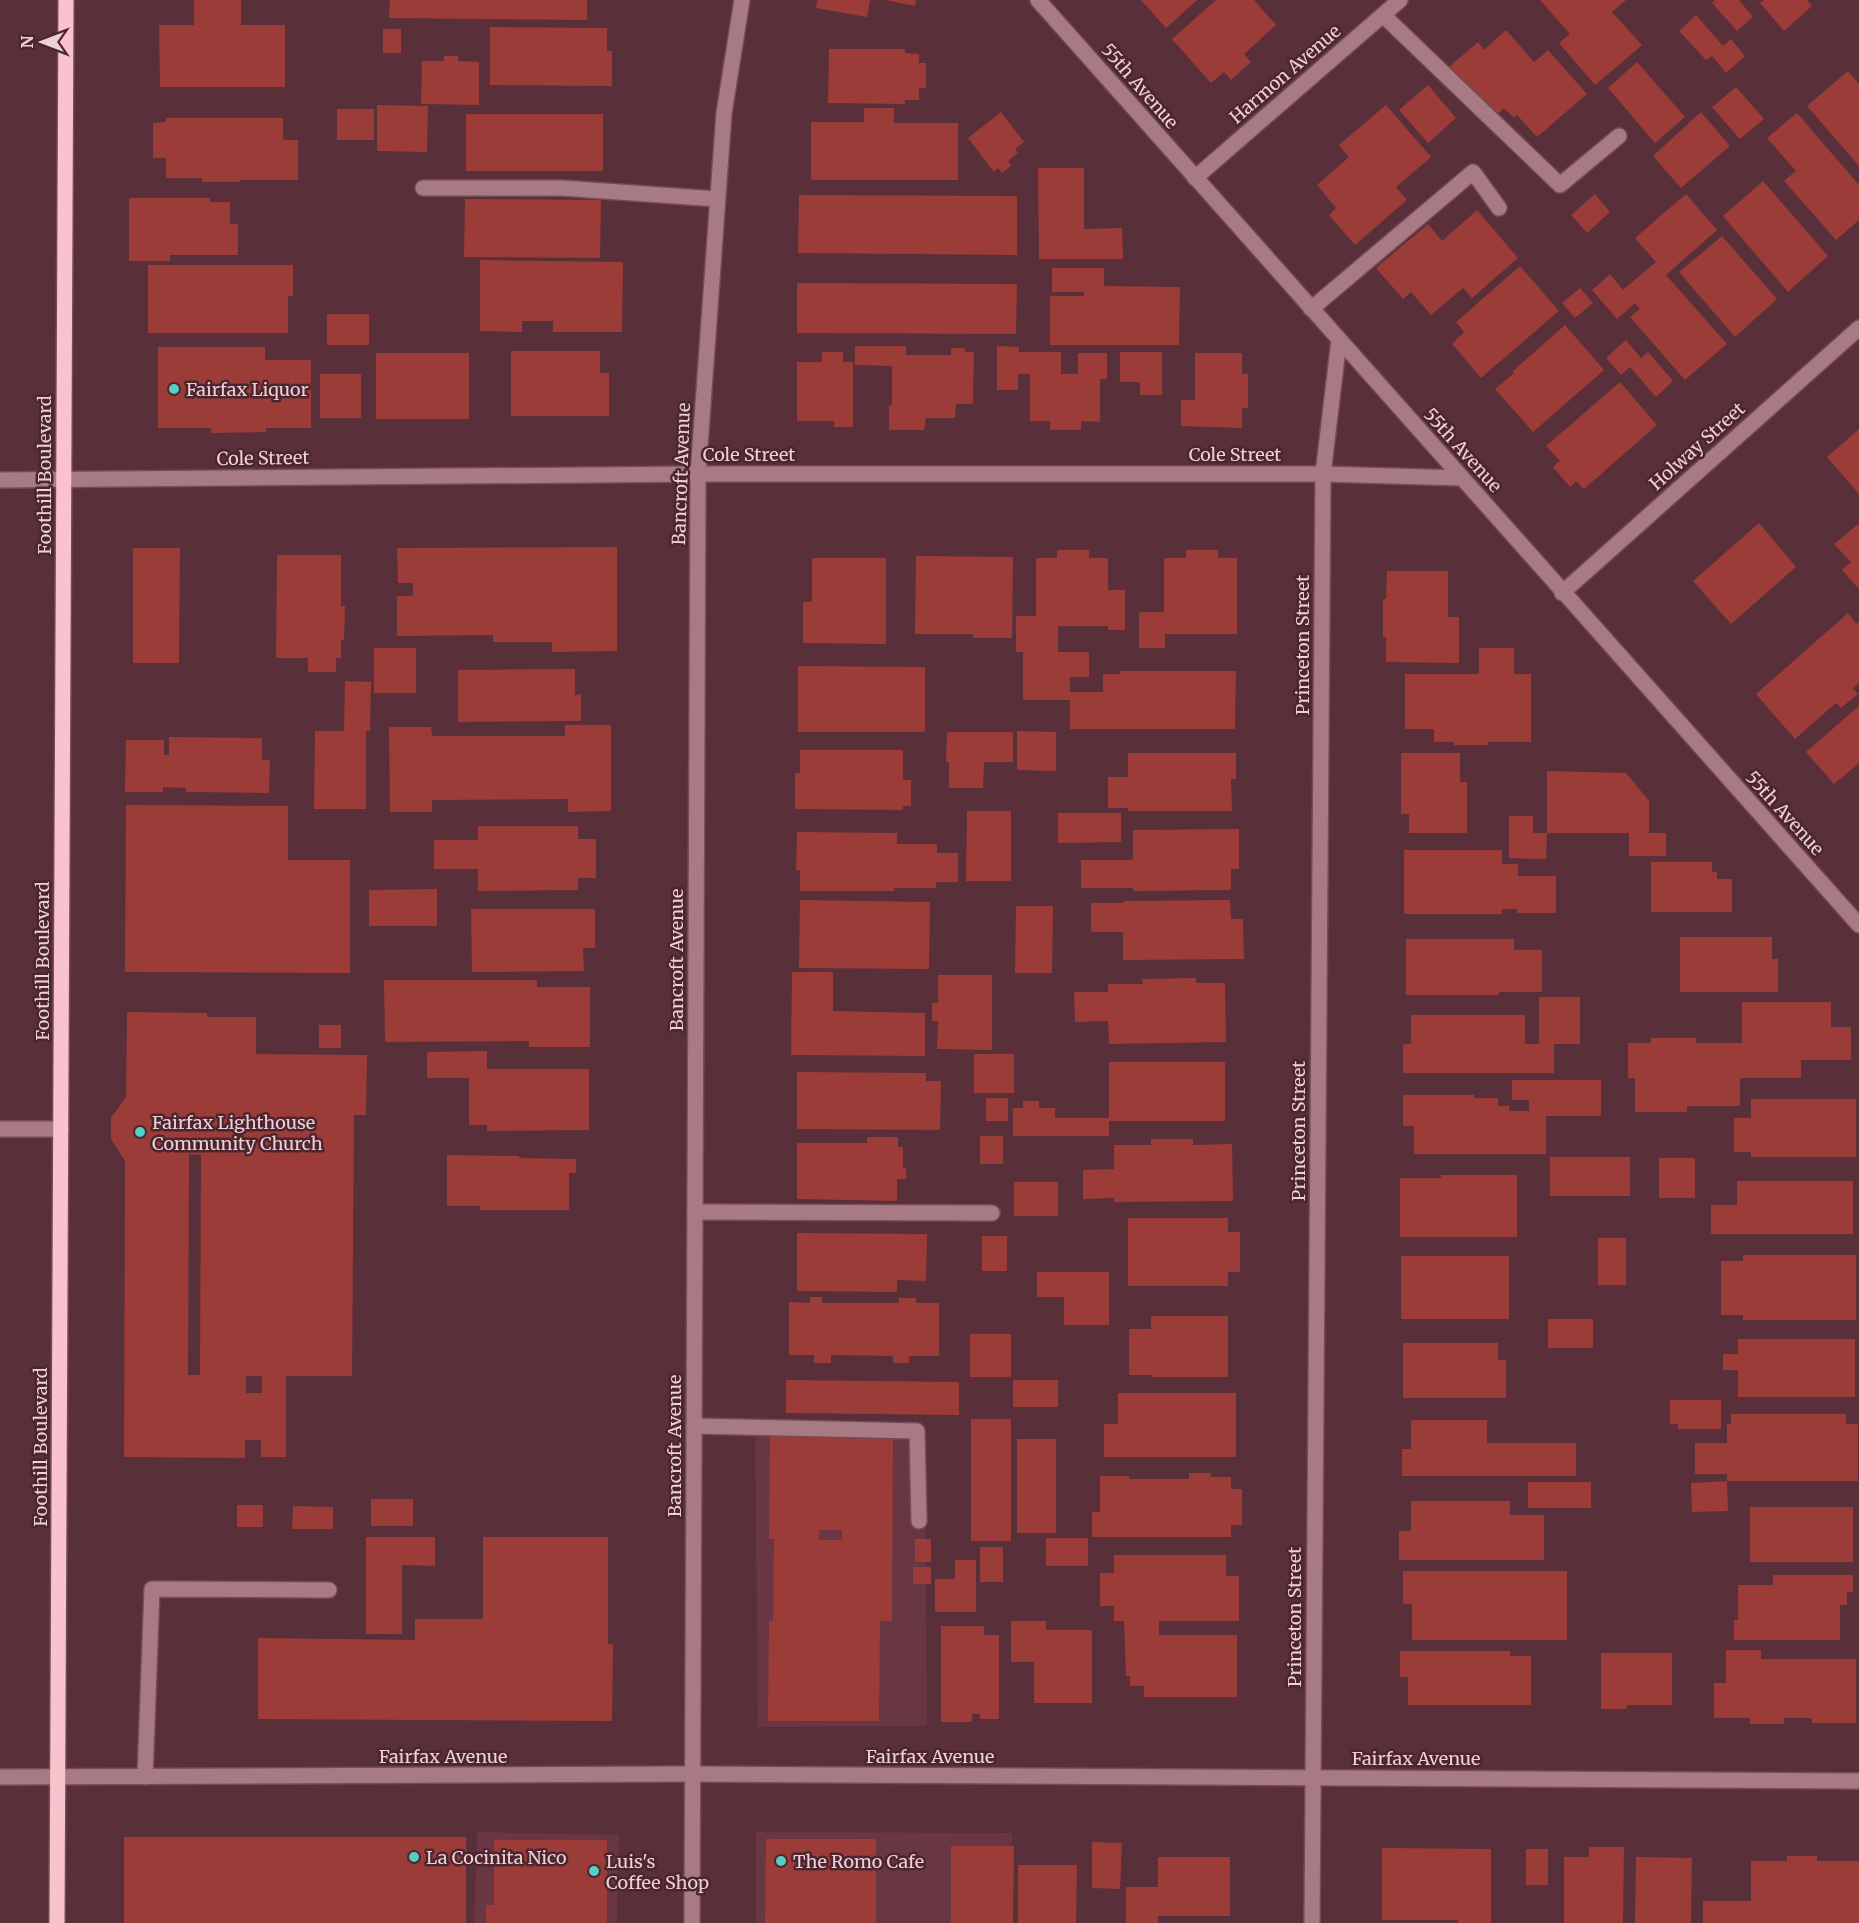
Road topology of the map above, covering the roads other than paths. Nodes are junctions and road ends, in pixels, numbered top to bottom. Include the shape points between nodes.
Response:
1 (66, 0) edge
2 (742, 0) edge
3 (1038, 0) edge
4 (1400, 0) edge
5 (1383, 15) junction
6 (1619, 136) dead end
7 (1195, 178) junction
8 (423, 188) dead end
9 (717, 199) junction
10 (1499, 208) dead end
11 (1311, 309) junction
12 (1859, 328) edge
13 (1339, 340) junction
14 (698, 474) junction
15 (1323, 474) junction
16 (1462, 478) junction
17 (0, 480) edge
18 (63, 480) junction
19 (1562, 593) junction
20 (1859, 925) edge
21 (0, 1129) edge
22 (60, 1129) junction
23 (695, 1212) junction
24 (992, 1213) dead end
25 (694, 1426) junction
26 (919, 1521) dead end
27 (329, 1590) dead end
28 (692, 1774) junction
29 (0, 1777) edge
30 (58, 1777) junction
31 (145, 1777) junction
32 (1312, 1777) junction
33 (1859, 1781) edge
34 (57, 1923) edge
35 (692, 1923) edge
36 (1312, 1923) edge

1 - 18 main road, Foothill Boulevard
2 - 9 street, Bancroft Avenue via 724,113
3 - 7 street, 55th Avenue
4 - 5 street, Harmon Avenue
5 - 6 street via 1560,185
5 - 7 street, Harmon Avenue
7 - 11 street, 55th Avenue
8 - 9 street via 562,188
9 - 14 street, Bancroft Avenue
10 - 11 street via 1473,172
11 - 13 street, 55th Avenue
12 - 19 street, Holway Street
13 - 15 street, Princeton Street
13 - 16 street, 55th Avenue
14 - 15 street, Cole Street
14 - 18 street, Cole Street
14 - 23 street, Bancroft Avenue
15 - 16 street, Cole Street
15 - 32 street, Princeton Street
16 - 19 street, 55th Avenue
17 - 18 street, Cole Street
18 - 22 main road, Foothill Boulevard
19 - 20 street, 55th Avenue
21 - 22 street
22 - 30 main road, Foothill Boulevard
23 - 24 street
23 - 25 street, Bancroft Avenue
25 - 26 street via 917,1431
25 - 28 street, Bancroft Avenue
27 - 31 street via 152,1589
28 - 31 street, Fairfax Avenue
28 - 32 street, Fairfax Avenue
28 - 35 street, Bancroft Avenue
29 - 30 street, Fairfax Avenue
30 - 31 street, Fairfax Avenue
30 - 34 main road, Foothill Boulevard
32 - 33 street, Fairfax Avenue
32 - 36 street, Princeton Street

